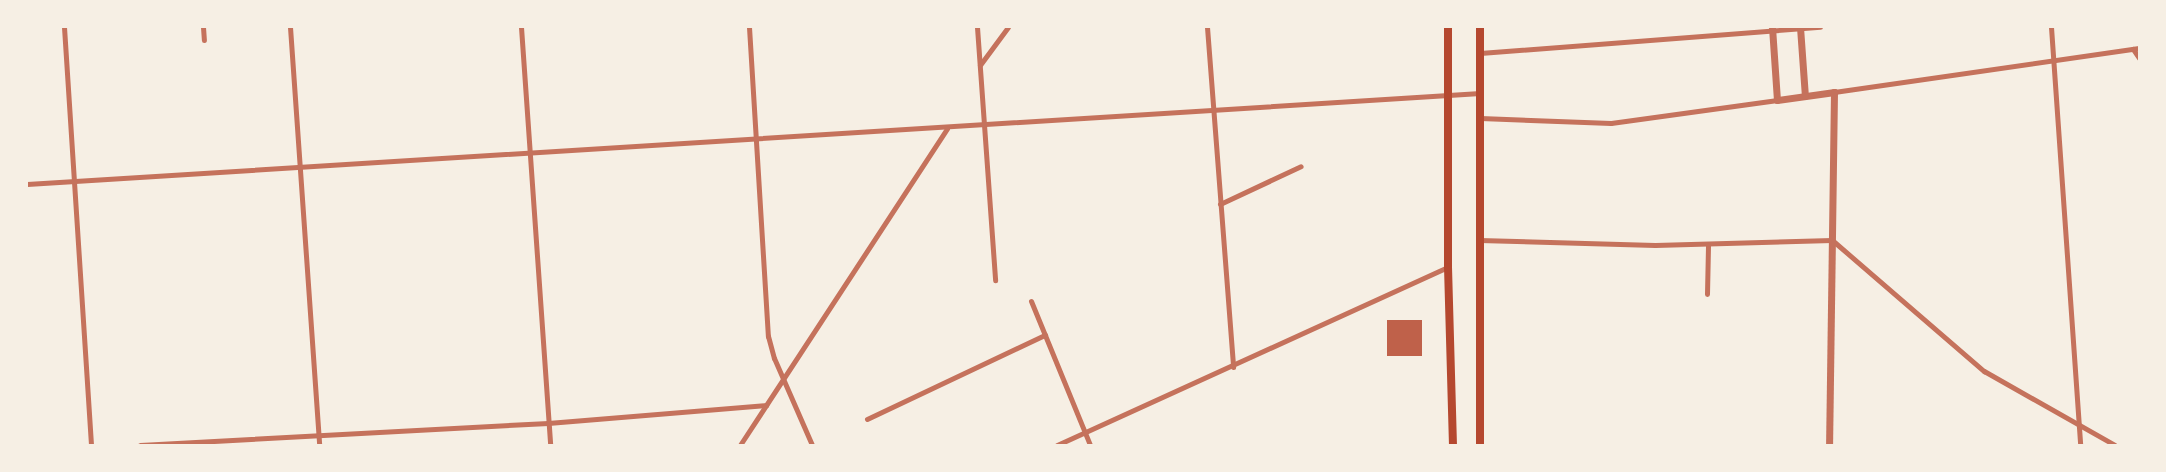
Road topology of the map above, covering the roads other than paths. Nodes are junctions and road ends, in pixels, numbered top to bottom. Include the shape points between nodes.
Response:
1 (64, 27) edge
2 (203, 27) edge
3 (290, 27) edge
4 (521, 27) edge
5 (749, 27) edge
6 (977, 27) edge
7 (1008, 27) edge
8 (1207, 27) edge
9 (1448, 27) edge
10 (1480, 27) edge
11 (1820, 27) edge
12 (2051, 27) edge
13 (1800, 28) edge
14 (1772, 29) edge
15 (204, 40) dead end
16 (2136, 49) edge
17 (1480, 53) junction
18 (2139, 58) edge
19 (2053, 61) junction
20 (980, 65) junction
21 (1834, 92) junction
22 (1480, 93) junction
23 (1447, 94) junction
24 (1805, 96) junction
25 (1777, 100) junction
26 (1213, 108) junction
27 (1480, 118) junction
28 (983, 125) junction
29 (947, 129) junction
30 (756, 138) junction
31 (529, 155) junction
32 (1301, 166) dead end
33 (300, 167) junction
34 (73, 181) junction
35 (27, 184) edge
36 (1221, 204) junction
37 (1479, 240) junction
38 (1832, 240) junction
39 (1708, 246) junction
40 (1448, 267) junction
41 (995, 280) dead end
42 (1707, 294) dead end
43 (1031, 301) dead end
44 (1045, 335) junction
45 (1233, 367) junction
46 (783, 380) junction
47 (766, 405) junction
48 (867, 419) dead end
49 (548, 423) junction
50 (2080, 425) junction
51 (1085, 432) junction
52 (318, 434) junction
53 (91, 445) edge
54 (140, 445) edge
55 (319, 445) edge
56 (550, 445) edge
57 (740, 445) edge
58 (812, 445) edge
59 (1057, 445) edge
60 (1090, 445) edge
61 (1453, 445) edge
62 (1480, 445) edge
63 (1829, 445) edge
64 (2080, 445) edge
65 (2115, 445) edge

1 - 34 street
2 - 15 street
3 - 33 street
4 - 31 street
5 - 30 street
6 - 20 street
7 - 20 street
8 - 26 street
9 - 23 main road
10 - 17 main road
11 - 13 street
12 - 19 street
13 - 14 street
13 - 24 street
14 - 17 street
14 - 25 street
16 - 18 street
16 - 19 street
17 - 22 main road
19 - 21 street
19 - 50 street
20 - 28 street
21 - 24 street
21 - 38 street
22 - 23 street
22 - 27 main road
23 - 26 street
23 - 40 main road
24 - 25 street
25 - 27 street via 1611,123
26 - 28 street
26 - 36 street
27 - 37 main road
28 - 29 street
28 - 41 street
29 - 30 street
29 - 46 street
30 - 31 street
30 - 46 street via 764,305 768,336
31 - 33 street
31 - 49 street
32 - 36 street
33 - 34 street
33 - 52 street
34 - 35 street
34 - 53 street
36 - 45 street
37 - 39 street
37 - 62 main road
38 - 39 street
38 - 50 street via 1984,370
38 - 63 street
39 - 42 street
40 - 45 street
40 - 61 main road
43 - 44 street
44 - 48 street
44 - 51 street
45 - 51 street
46 - 47 street
46 - 58 street
47 - 49 street
47 - 57 street
49 - 52 street
49 - 56 street
50 - 64 street
50 - 65 street
51 - 59 street
51 - 60 street
52 - 54 street
52 - 55 street

